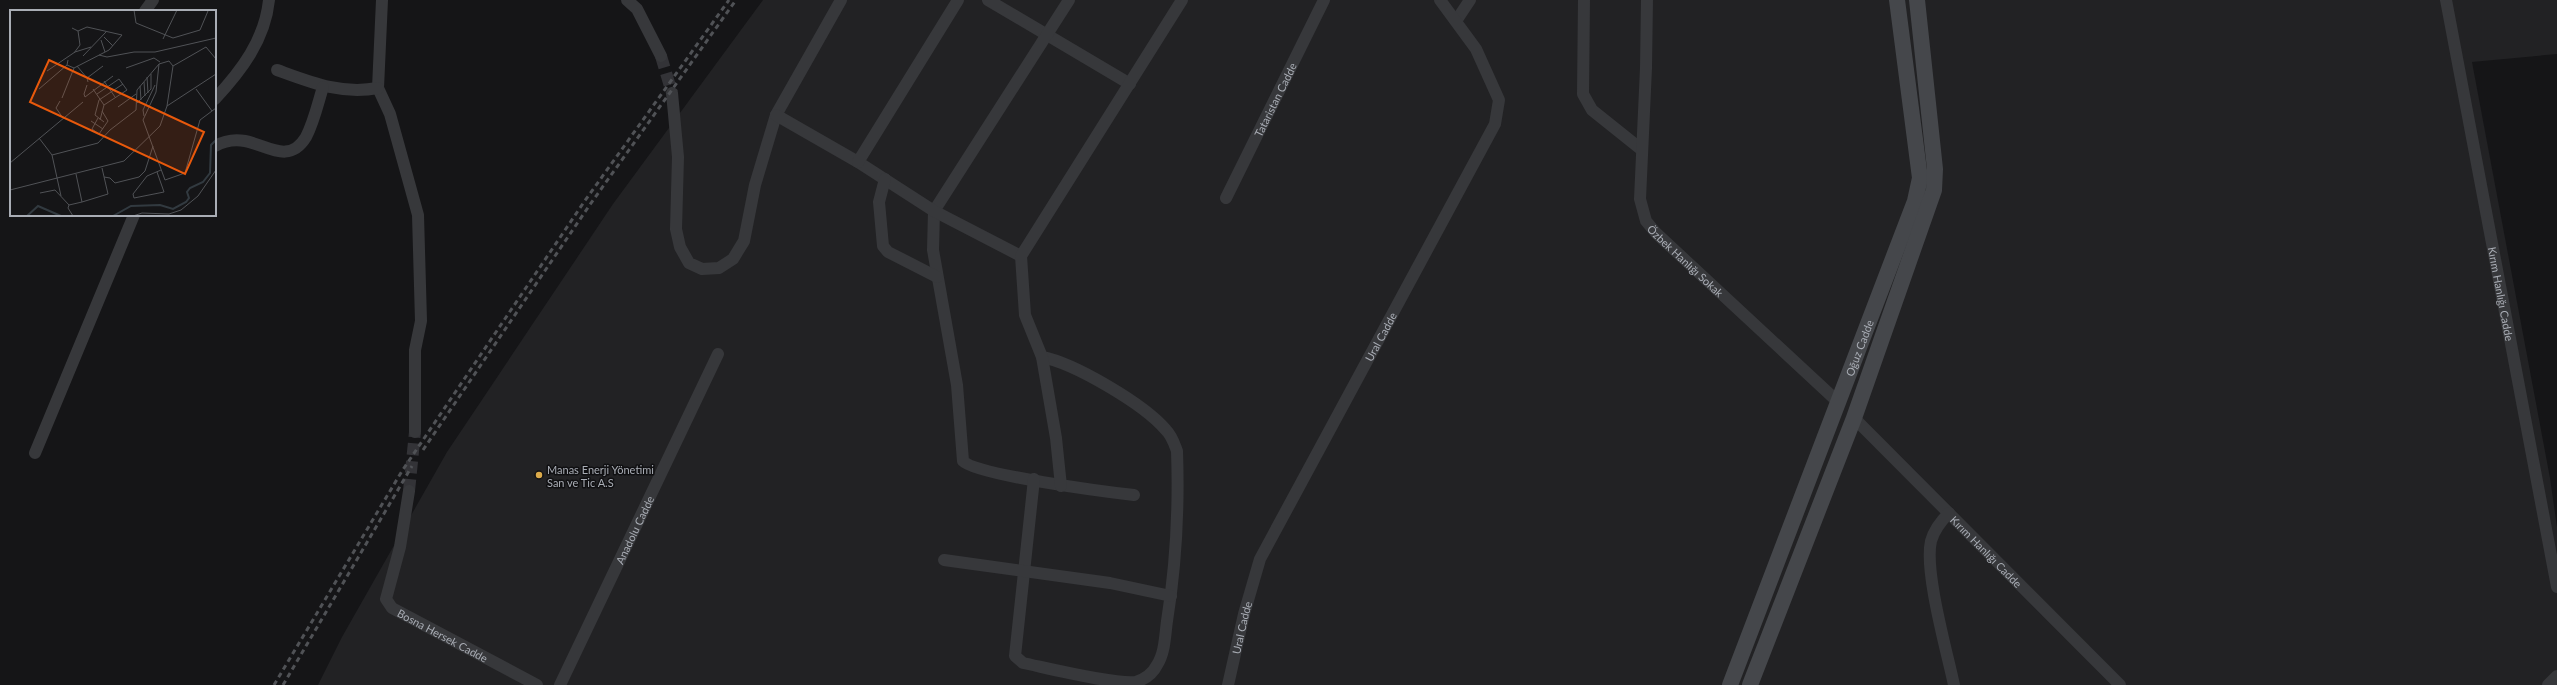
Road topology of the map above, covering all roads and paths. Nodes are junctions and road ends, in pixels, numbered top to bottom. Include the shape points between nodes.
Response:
1 (153, 0) edge
2 (269, 0) edge
3 (382, 0) edge
4 (627, 0) edge
5 (841, 0) edge
6 (958, 0) edge
7 (988, 0) edge
8 (1069, 0) edge
9 (1182, 0) edge
10 (1324, 0) edge
11 (1440, 0) edge
12 (1470, 0) edge
13 (1584, 0) edge
14 (1647, 0) edge
15 (1897, 0) edge
16 (1917, 0) edge
17 (2446, 0) edge
18 (147, 10) edge
19 (1456, 21) junction
20 (1048, 36) junction
21 (661, 56) tunnel mouth
22 (277, 70) dead end
23 (1130, 84) junction
24 (323, 86) junction
25 (378, 88) junction
26 (672, 93) tunnel mouth
27 (216, 98) edge
28 (776, 115) junction
29 (216, 146) edge
30 (1642, 150) junction
31 (858, 162) junction
32 (885, 179) junction
33 (1226, 198) dead end
34 (934, 211) junction
35 (134, 216) edge
36 (1021, 256) junction
37 (937, 277) junction
38 (718, 354) dead end
39 (1042, 357) junction
40 (1837, 401) junction
41 (1854, 418) junction
42 (414, 432) tunnel mouth
43 (35, 453) dead end
44 (1034, 479) junction
45 (1061, 486) junction
46 (409, 491) tunnel mouth
47 (1134, 495) dead end
48 (1949, 513) junction
49 (944, 560) dead end
50 (1026, 572) junction
51 (2557, 587) edge
52 (1172, 596) junction
53 (2557, 676) edge
54 (537, 685) edge
55 (560, 685) edge
56 (1228, 685) edge
57 (1730, 685) edge
58 (1750, 685) edge
59 (1954, 685) edge
60 (2120, 685) edge
61 (2548, 685) edge

1 - 18 street
2 - 27 street via 254,49 244,67
3 - 25 street
4 - 21 street via 637,9
5 - 28 street
6 - 31 street
7 - 20 street
8 - 20 street
9 - 23 street
10 - 33 street, Tataristan Cadde
11 - 19 street, Ural Cadde
12 - 19 street
13 - 30 street via 1583,94 1592,110
14 - 30 street, Özbek Hanlığı Sokak
15 - 40 street, Oğuz Cadde via 1920,178 1915,201
16 - 41 street, Oğuz Cadde via 1935,169 1934,190
17 - 51 street, Kırım Hanlığı Cadde
19 - 56 street, Ural Cadde via 1476,49 1499,100 1495,124 1260,559
20 - 23 street
20 - 34 street
22 - 24 street
23 - 36 street
24 - 25 street via 343,91
24 - 29 street via 307,134 302,142 292,149 286,152 271,151 240,140
25 - 42 street via 390,114 418,215 421,321 415,350
26 - 28 street via 678,157 676,229 680,247 689,263 702,269 719,268 733,259 744,241 755,185
28 - 31 street
30 - 40 street, Özbek Hanlığı Sokak via 1640,199 1643,214 1651,227
31 - 32 street
32 - 34 street
32 - 37 street via 879,202 883,246 888,252
34 - 36 street
34 - 37 street via 933,250
35 - 43 street
36 - 39 street via 1025,315
37 - 44 street via 957,385 963,461 973,468
38 - 55 street, Anadolu Cadde
39 - 45 street via 1056,438
39 - 52 street via 1068,364 1128,399 1154,419 1173,439 1177,464 1176,558
40 - 41 street
40 - 57 street, Oğuz Cadde
41 - 48 street, Kırım Hanlığı Cadde
41 - 58 street, Oğuz Cadde
44 - 45 street
44 - 50 street
45 - 47 street
46 - 54 street, Bosna Hersek Cadde via 400,547 386,599 392,608
48 - 59 street via 1936,530 1930,554 1934,589
48 - 60 street, Kırım Hanlığı Cadde
49 - 50 street
50 - 52 street via 1110,583
50 - 52 street via 1015,652 1018,659 1023,663 1112,681 1135,682 1154,670 1163,650
53 - 61 street

